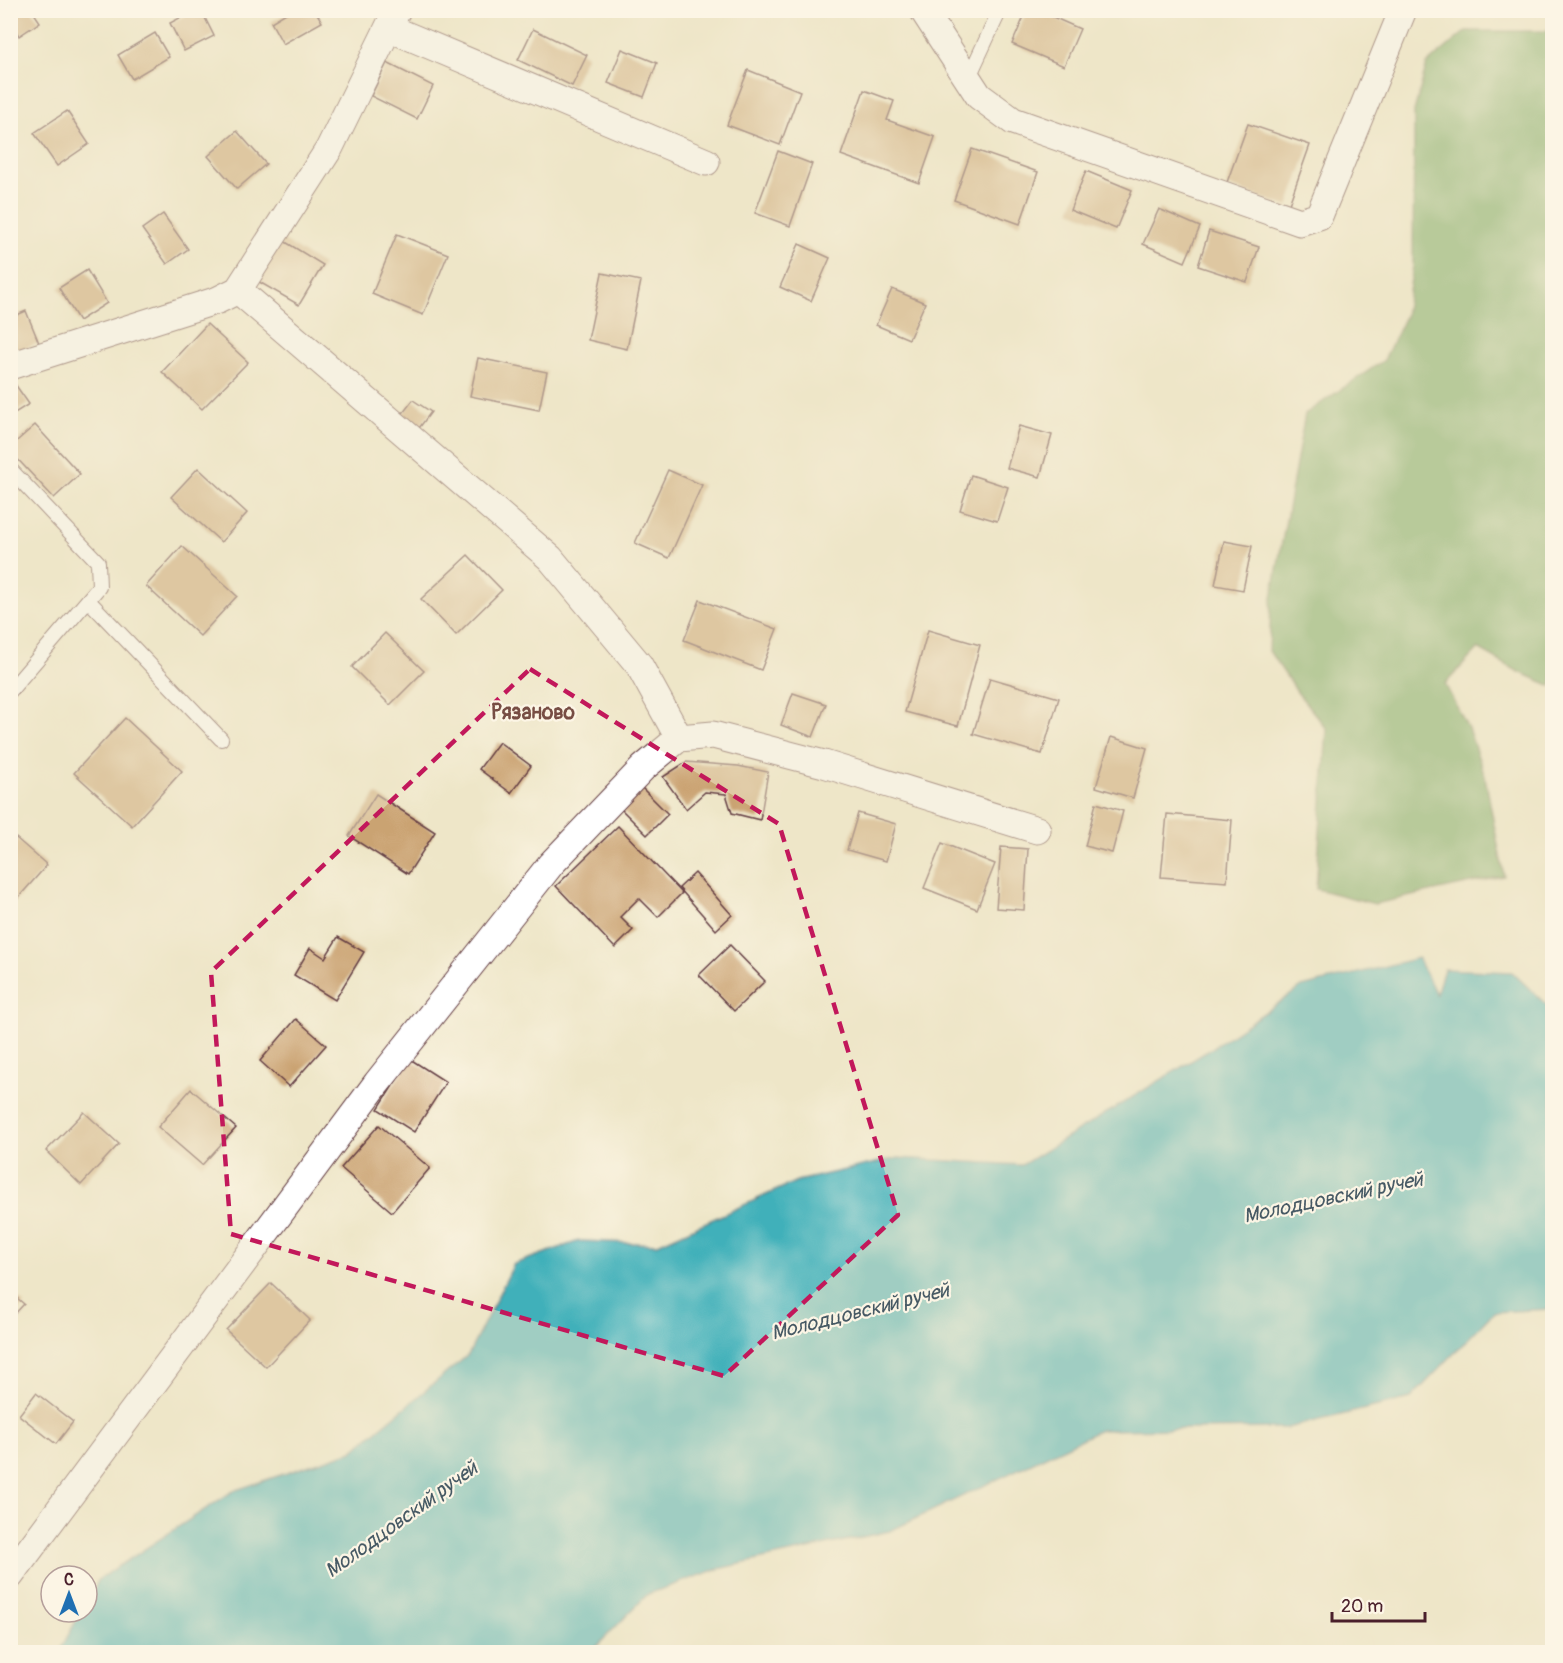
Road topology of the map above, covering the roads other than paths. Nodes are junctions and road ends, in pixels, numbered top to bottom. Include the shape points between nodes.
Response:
1 (923, 10) edge
2 (1000, 10) edge
3 (1403, 10) edge
4 (393, 19) edge
5 (968, 79) junction
6 (706, 162) dead end
7 (238, 290) junction
8 (10, 366) edge
9 (10, 469) edge
10 (88, 600) junction
11 (10, 691) edge
12 (679, 738) junction
13 (221, 739) dead end
14 (1038, 830) dead end
15 (10, 1576) edge

1 - 5 street
2 - 5 lane
3 - 5 street via 1319,216 1300,222 1013,121 979,96
4 - 6 street
4 - 7 street via 329,149
7 - 8 street via 218,300
7 - 12 street via 550,558 639,665
9 - 10 lane via 98,562 99,587
10 - 11 lane
10 - 13 lane
12 - 14 street via 713,735 824,764
12 - 15 street via 643,768 551,864 376,1083

